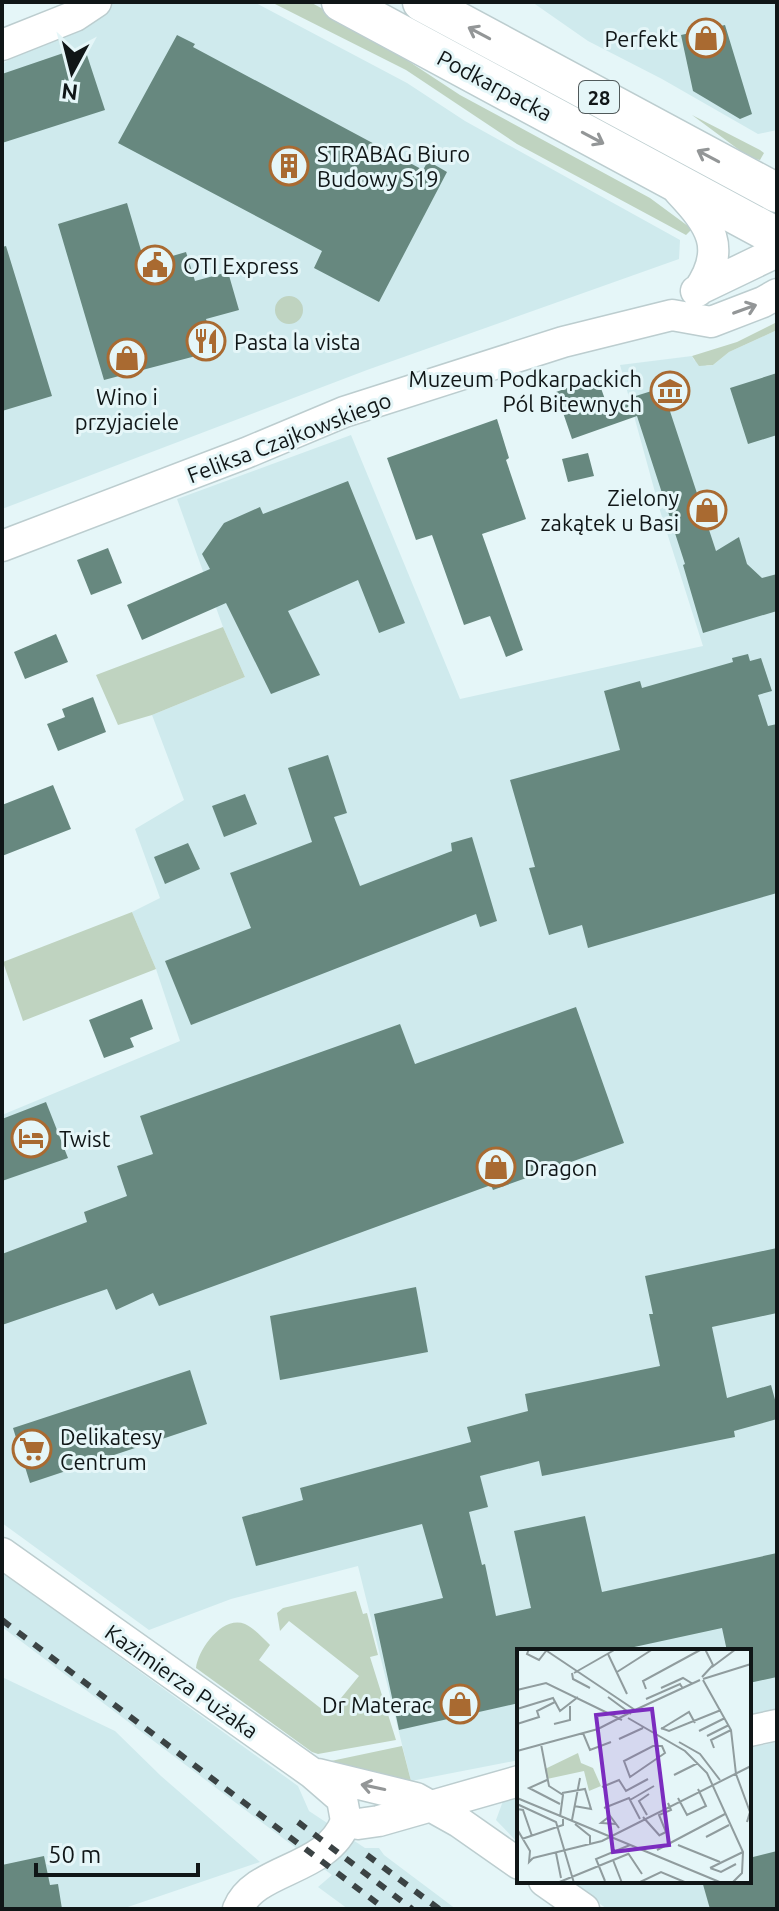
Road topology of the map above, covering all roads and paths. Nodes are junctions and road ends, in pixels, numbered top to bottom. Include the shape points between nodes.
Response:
1 (96, 2) edge
2 (341, 2) edge
3 (422, 2) edge
4 (2, 45) edge
5 (667, 178) junction
6 (777, 193) edge
7 (777, 237) edge
8 (777, 252) edge
9 (698, 291) junction
10 (777, 294) edge
11 (672, 315) junction
12 (2, 546) edge
13 (2, 1553) edge
14 (777, 1725) edge
15 (751, 1731) edge
16 (312, 1773) junction
17 (517, 1782) edge
18 (432, 1807) junction
19 (346, 1821) junction
20 (517, 1863) edge
21 (547, 1883) edge
22 (238, 1909) edge
23 (584, 1909) edge

1 - 4 street
2 -> 5 main road, Podkarpacka / 28
6 -> 3 main road, Podkarpacka / 28
5 - 7 main road, Podkarpacka / 28
5 - 9 street via 700,213 712,236 713,260
8 - 9 street, Feliksa Czajkowskiego
9 - 11 street, Feliksa Czajkowskiego
11 -> 10 street, Feliksa Czajkowskiego via 711,322
11 - 12 street, Feliksa Czajkowskiego via 563,342 344,412
13 - 16 street, Kazimierza Pużaka
14 - 15 street
18 -> 16 street via 401,1793
16 - 19 street, Kazimierza Pużaka via 342,1799
17 - 18 street
18 - 19 street via 366,1824
18 - 20 street
19 - 22 street via 329,1846 248,1891
21 - 23 street

